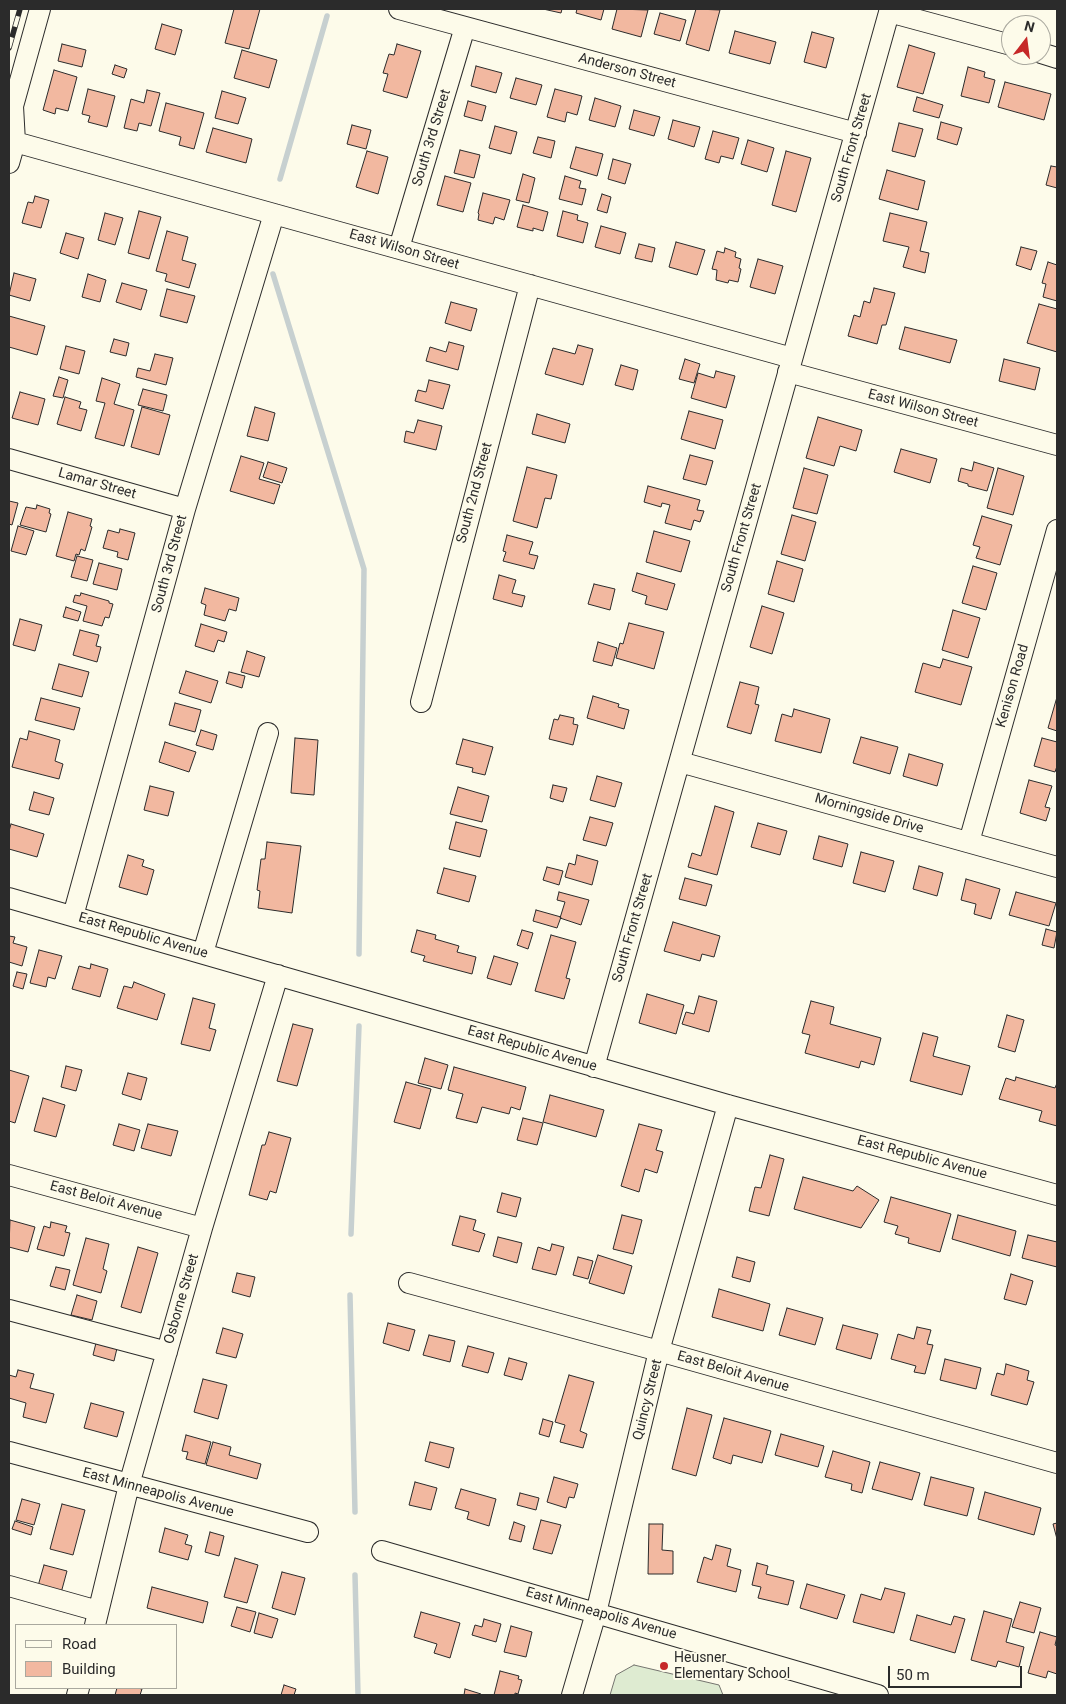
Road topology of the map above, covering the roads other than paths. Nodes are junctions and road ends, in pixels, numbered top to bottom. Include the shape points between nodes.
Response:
1 (40, 9) edge
2 (398, 9) edge
3 (890, 10) edge
4 (465, 27) junction
5 (1001, 42) edge
6 (856, 133) junction
7 (15, 142) junction
8 (9, 163) edge
9 (274, 214) junction
10 (398, 248) junction
11 (530, 285) junction
12 (790, 365) junction
13 (1057, 446) edge
14 (9, 459) edge
15 (185, 509) junction
16 (1057, 530) edge
17 (420, 702) dead end
18 (268, 734) dead end
19 (680, 762) junction
20 (969, 842) junction
21 (1057, 867) edge
22 (9, 898) edge
23 (73, 916) junction
24 (203, 953) junction
25 (278, 975) junction
26 (594, 1066) junction
27 (728, 1105) junction
28 (9, 1175) edge
29 (1057, 1195) edge
30 (202, 1228) junction
31 (409, 1283) dead end
32 (9, 1310) edge
33 (659, 1351) junction
34 (167, 1352) junction
35 (9, 1452) edge
36 (1057, 1463) edge
37 (129, 1485) junction
38 (308, 1532) dead end
39 (382, 1551) dead end
40 (9, 1586) edge
41 (596, 1613) junction
42 (96, 1618) edge
43 (572, 1695) edge
44 (878, 1695) edge

1 - 7 street via 13,106
2 - 4 street, Anderson Street
3 - 5 street
3 - 6 street, South Front Street
4 - 6 street, Anderson Street
4 - 10 street, South 3rd Street
6 - 12 street, South Front Street
7 - 8 street
7 - 9 street, East Wilson Street
9 - 10 street, East Wilson Street
9 - 15 street, South 3rd Street
10 - 11 street, East Wilson Street
11 - 12 street, East Wilson Street
11 - 17 street, South 2nd Street
12 - 13 street, East Wilson Street
12 - 19 street, South Front Street
14 - 15 street, Lamar Street
15 - 23 street, South 3rd Street
16 - 20 street, Kenison Road
18 - 24 street
19 - 20 street, Morningside Drive
19 - 26 street, South Front Street
20 - 21 street, Morningside Drive
22 - 23 street, East Republic Avenue
23 - 24 street, East Republic Avenue
24 - 25 street, East Republic Avenue
25 - 26 street, East Republic Avenue
25 - 30 street, Osborne Street
26 - 27 street, East Republic Avenue
27 - 29 street, East Republic Avenue
27 - 33 street, Quincy Street
28 - 30 street, East Beloit Avenue
30 - 34 street, Osborne Street
31 - 33 street, East Beloit Avenue
32 - 34 street
33 - 36 street, East Beloit Avenue
33 - 41 street, Quincy Street
34 - 37 street, Osborne Street
35 - 37 street, East Minneapolis Avenue
37 - 38 street, East Minneapolis Avenue
37 - 42 street, Osborne Street
39 - 41 street, East Minneapolis Avenue
40 - 42 street
41 - 43 street, Quincy Street
41 - 44 street, East Minneapolis Avenue

